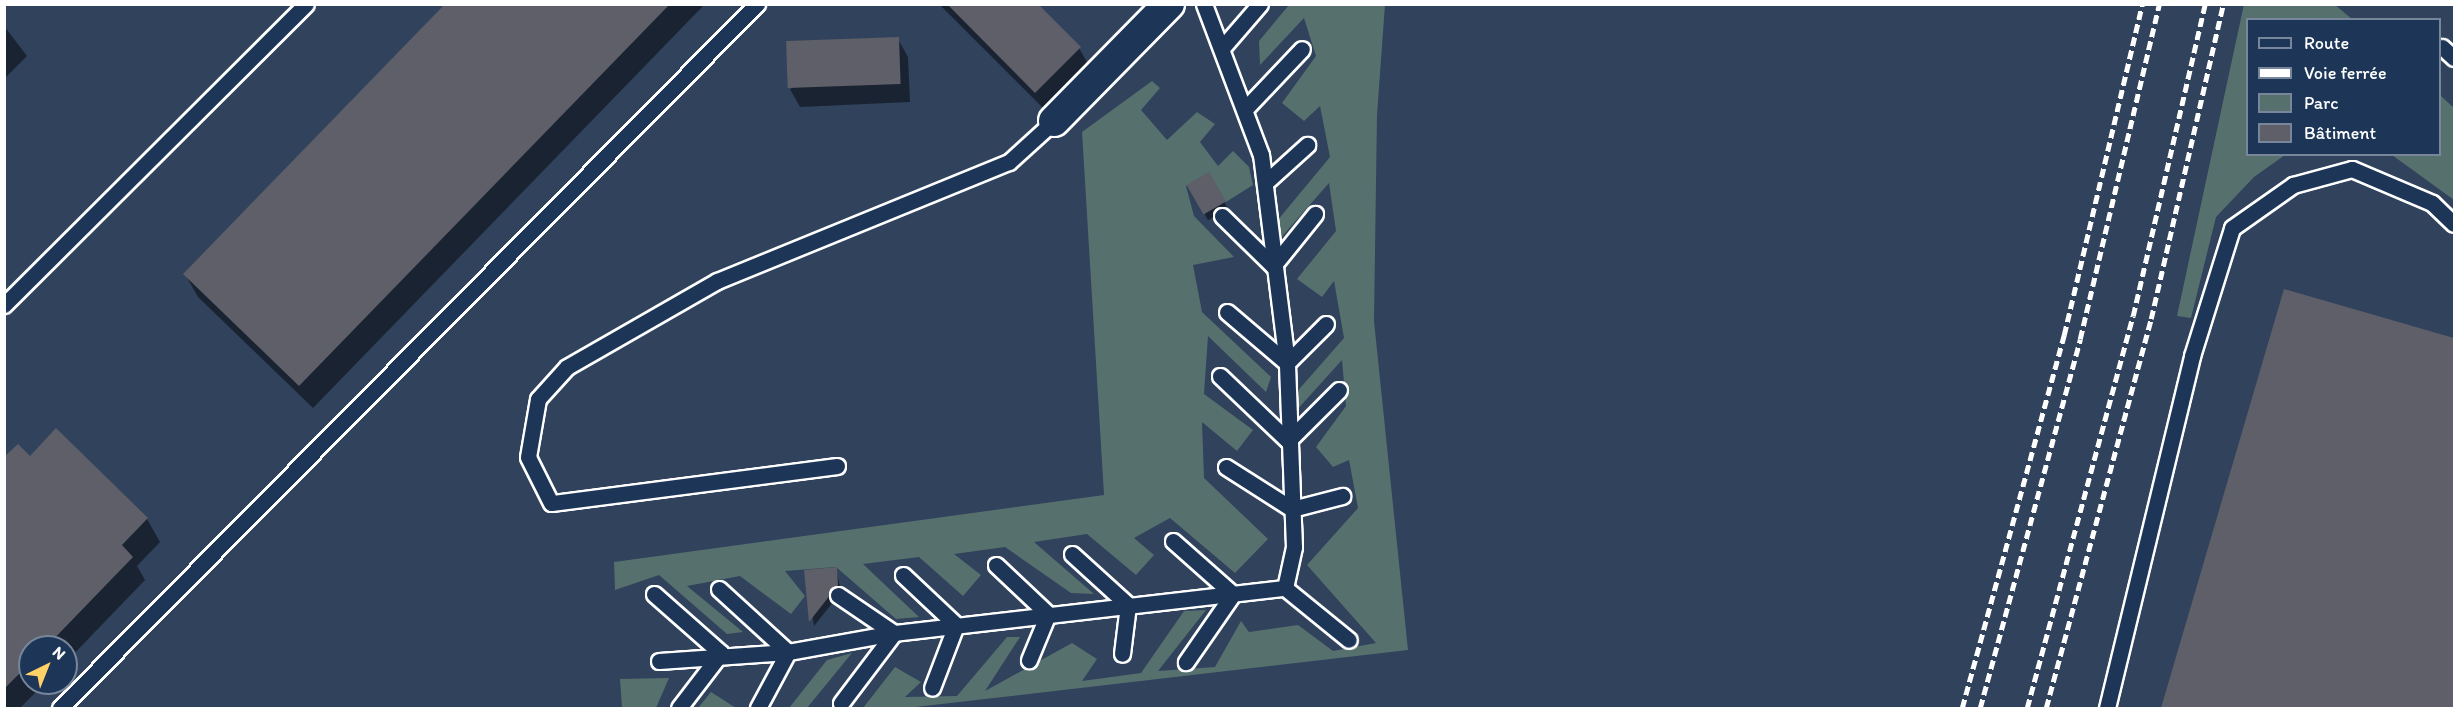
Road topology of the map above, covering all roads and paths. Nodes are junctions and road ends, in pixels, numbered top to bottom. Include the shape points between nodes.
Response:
1 (306, 4) edge
2 (757, 4) edge
3 (1168, 4) edge
4 (1204, 4) edge
5 (1260, 4) edge
6 (2442, 47) dead end
7 (1222, 48) junction
8 (1302, 49) dead end
9 (2454, 58) edge
10 (1246, 108) junction
11 (1054, 121) joint
12 (1307, 145) dead end
13 (1265, 183) junction
14 (1315, 214) dead end
15 (1222, 216) dead end
16 (2454, 224) edge
17 (1273, 266) junction
18 (4, 305) edge
19 (1227, 312) dead end
20 (1326, 324) dead end
21 (1287, 363) junction
22 (1220, 376) dead end
23 (1339, 390) dead end
24 (1288, 441) junction
25 (837, 466) dead end
26 (1226, 467) dead end
27 (1342, 496) dead end
28 (1292, 509) junction
29 (1173, 541) dead end
30 (1072, 554) dead end
31 (996, 565) dead end
32 (903, 575) dead end
33 (1285, 588) junction
34 (719, 589) dead end
35 (654, 594) dead end
36 (1233, 594) junction
37 (838, 595) dead end
38 (1128, 604) junction
39 (1048, 614) junction
40 (956, 625) junction
41 (894, 633) junction
42 (1349, 640) dead end
43 (788, 652) junction
44 (721, 653) junction
45 (1122, 654) dead end
46 (1029, 660) dead end
47 (659, 661) dead end
48 (1186, 662) dead end
49 (932, 688) dead end
50 (841, 703) dead end
51 (60, 708) edge
52 (679, 708) edge
53 (758, 708) edge
54 (2107, 708) edge

1 - 18 lane
2 - 51 lane
3 - 11 street
4 - 7 lane
5 - 7 lane
6 - 9 lane
7 - 10 lane
8 - 10 lane
10 - 13 lane
11 - 25 lane via 1009,162 717,281 567,367 538,399 528,456 551,503
12 - 13 lane
13 - 17 lane
14 - 17 lane
15 - 17 lane
16 - 54 lane via 2432,203 2352,169 2293,185 2232,228 2192,356
17 - 21 lane
19 - 21 lane
20 - 21 lane
21 - 24 lane
22 - 24 lane
23 - 24 lane
24 - 28 lane
26 - 28 lane
27 - 28 lane
28 - 33 lane via 1294,547
29 - 36 lane
30 - 38 lane
31 - 39 lane
32 - 40 lane
33 - 36 lane
33 - 42 lane
34 - 43 lane
35 - 44 lane
36 - 38 lane
36 - 48 lane
37 - 41 lane
38 - 39 lane
38 - 45 lane
39 - 40 lane
39 - 46 lane
40 - 41 lane
40 - 49 lane
41 - 43 lane
41 - 50 lane
43 - 44 lane
43 - 53 lane
44 - 47 lane
44 - 52 lane

